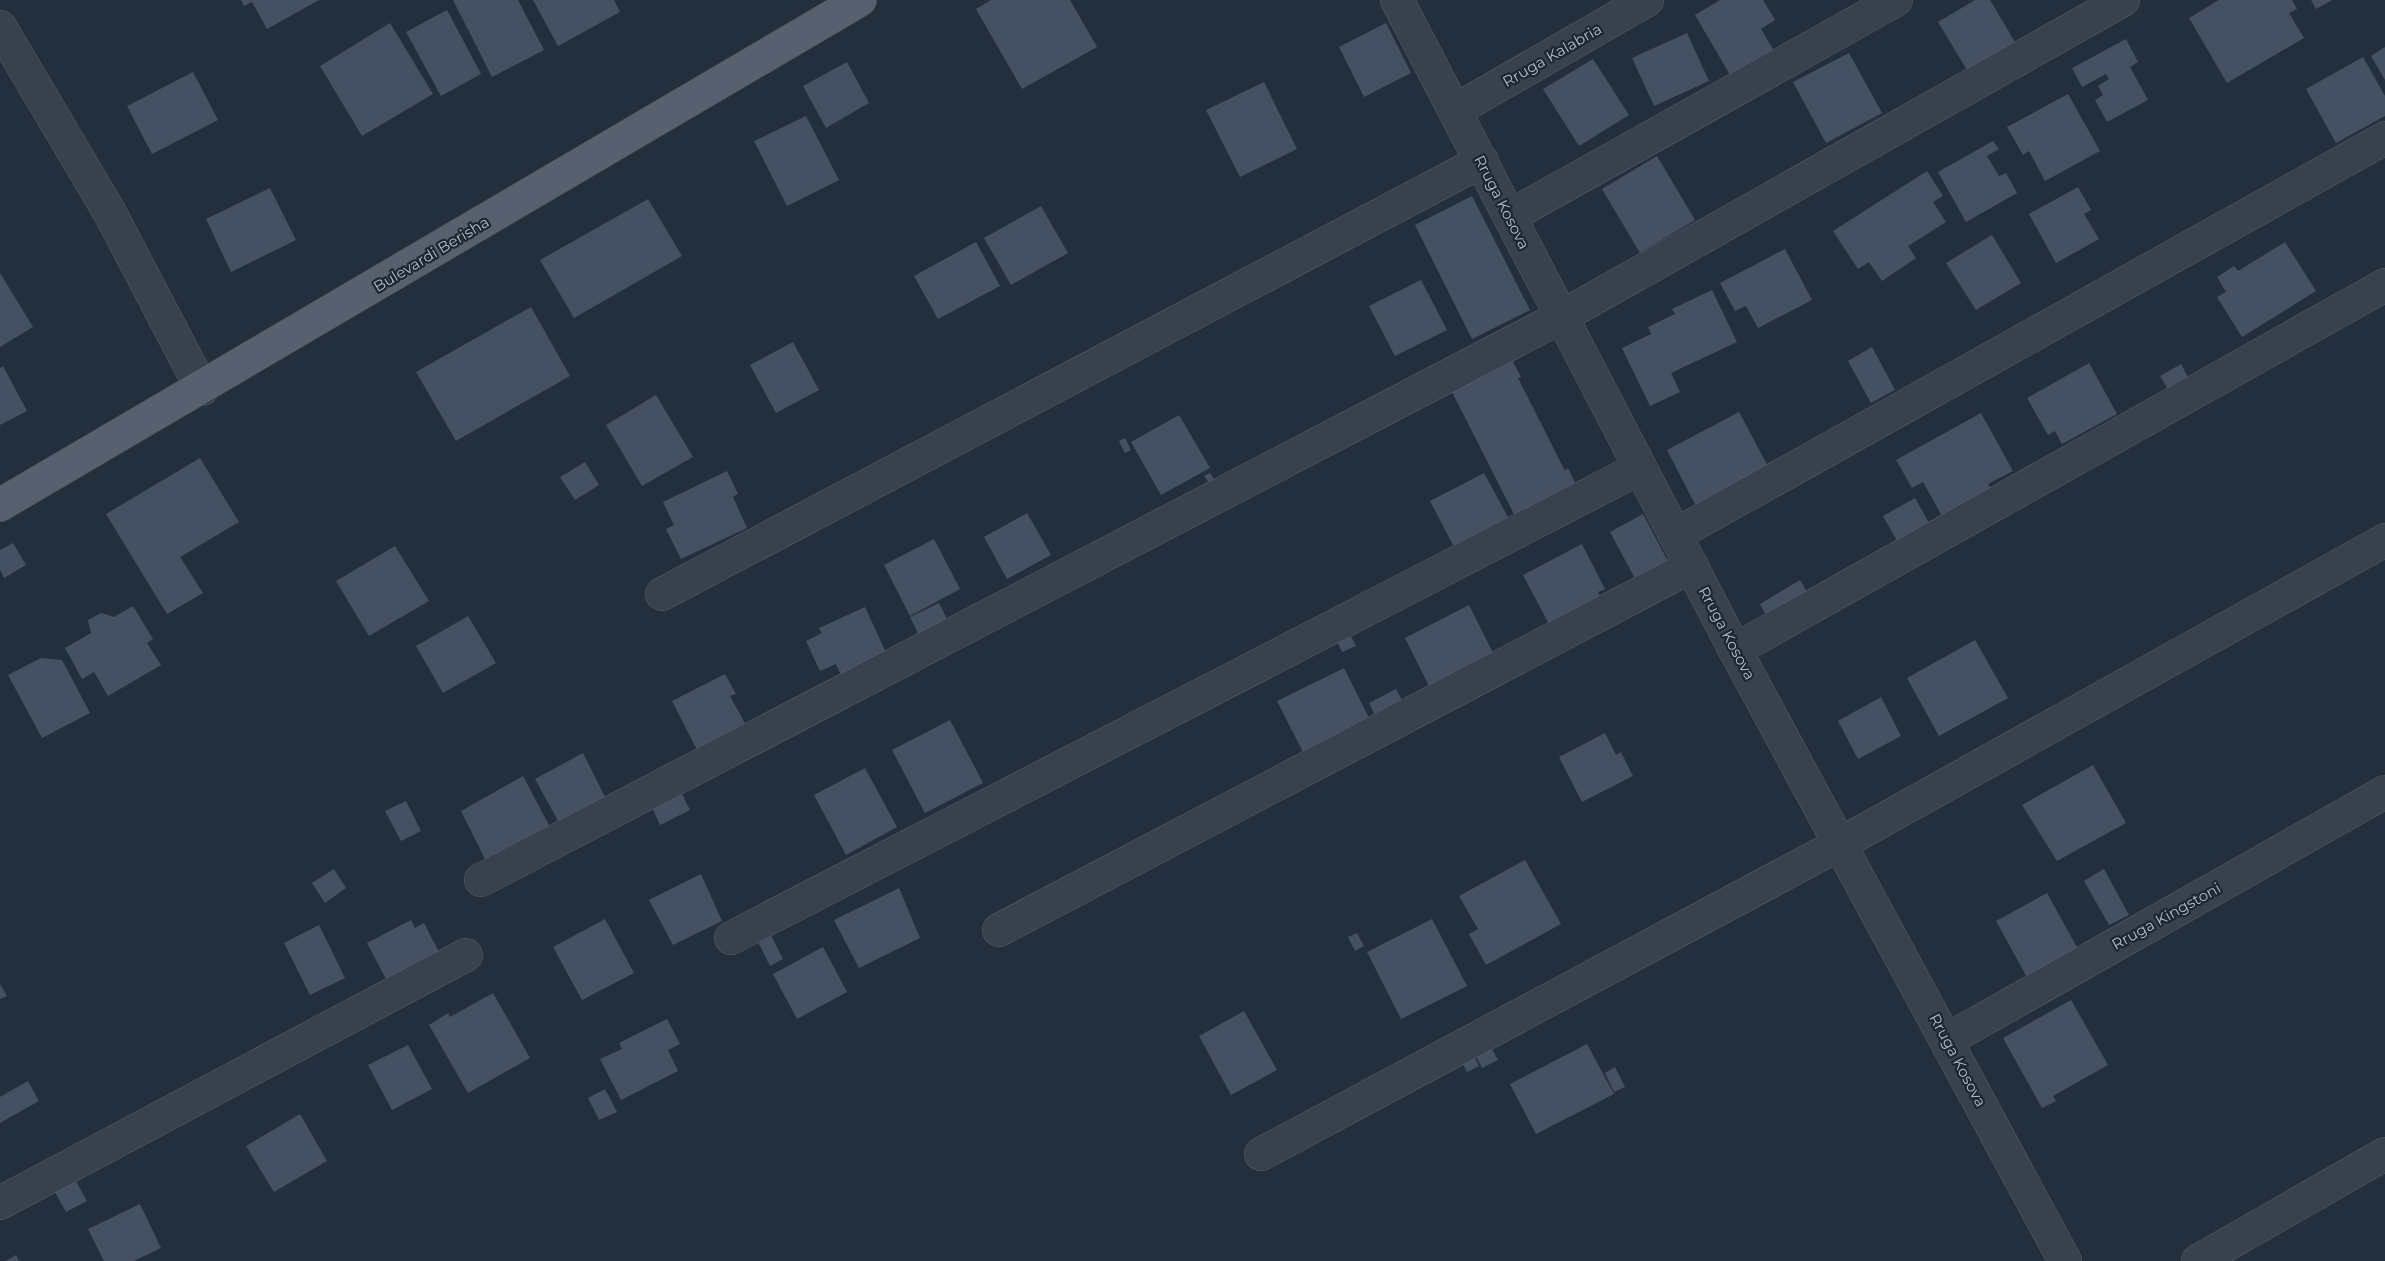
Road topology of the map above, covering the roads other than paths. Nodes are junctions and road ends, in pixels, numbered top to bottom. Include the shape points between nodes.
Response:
1 (860, 0) edge
2 (1397, 0) edge
3 (1647, 0) edge
4 (1896, 0) edge
5 (2123, 0) edge
6 (0, 27) edge
7 (1456, 110) junction
8 (2385, 138) edge
9 (1482, 161) junction
10 (1510, 216) junction
11 (2385, 285) edge
12 (1560, 317) junction
13 (202, 389) junction
14 (1640, 468) junction
15 (0, 505) edge
16 (1675, 535) junction
17 (2385, 540) edge
18 (1692, 566) junction
19 (662, 594) dead end
20 (1735, 650) junction
21 (2385, 792) edge
22 (1840, 844) junction
23 (481, 880) dead end
24 (999, 930) dead end
25 (731, 938) dead end
26 (466, 955) dead end
27 (1947, 1040) junction
28 (1261, 1154) dead end
29 (2385, 1154) edge
30 (0, 1203) edge
31 (2065, 1261) edge
32 (2198, 1261) edge

1 - 13 main road, Bulevardi Berisha
2 - 7 street, Rruga Kosova
3 - 7 street, Rruga Kalabria
4 - 10 street
5 - 12 street
6 - 13 street via 110,213
7 - 9 street, Rruga Kosova
8 - 16 street
9 - 10 street, Rruga Kosova
9 - 19 street
10 - 12 street, Rruga Kosova
11 - 20 street
12 - 14 street, Rruga Kosova
12 - 23 street
13 - 15 main road, Bulevardi Berisha
14 - 16 street, Rruga Kosova
14 - 25 street
16 - 18 street, Rruga Kosova
17 - 22 street
18 - 20 street, Rruga Kosova
18 - 24 street
20 - 22 street, Rruga Kosova
21 - 27 street, Rruga Kingstoni
22 - 27 street, Rruga Kosova
22 - 28 street
26 - 30 street
27 - 31 street, Rruga Kosova
29 - 32 street

